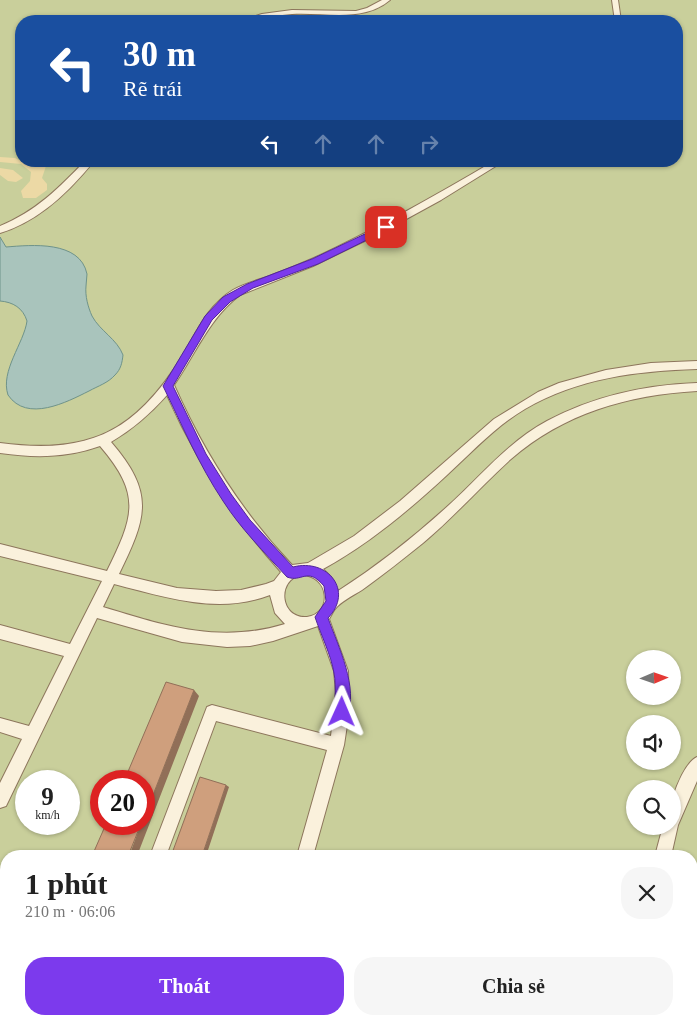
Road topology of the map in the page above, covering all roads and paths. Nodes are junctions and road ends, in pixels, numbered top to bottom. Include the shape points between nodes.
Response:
1 (387, 0) edge
2 (616, 0) edge
3 (270, 15) edge
4 (617, 15) edge
5 (85, 167) edge
6 (490, 167) edge
7 (1, 230) edge
8 (697, 364) edge
9 (168, 386) junction
10 (697, 387) edge
11 (103, 441) junction
12 (0, 448) edge
13 (0, 550) edge
14 (308, 570) junction
15 (291, 573) junction
16 (110, 578) junction
17 (279, 585) junction
18 (330, 604) junction
19 (94, 612) junction
20 (321, 617) junction
21 (302, 623) junction
22 (0, 632) edge
23 (73, 652) junction
24 (0, 725) edge
25 (32, 734) junction
26 (336, 745) junction
27 (697, 765) edge
28 (0, 800) edge
29 (681, 801) edge
30 (669, 835) edge
31 (160, 850) edge
32 (307, 850) edge
33 (665, 850) edge

1 - 3 lane via 356,13
2 - 4 lane
5 - 7 lane via 51,202
6 - 9 lane via 370,236 315,262 237,292 208,318
8 - 14 lane via 617,372 566,385 535,399 478,439 421,491 370,531
9 - 11 lane via 128,426
9 - 15 lane via 194,442 227,497
10 - 18 lane via 656,389 608,399 545,428 507,456 419,538
11 - 12 lane via 54,453
11 - 16 lane via 133,480 137,508 135,525
13 - 16 lane
14 - 15 lane
14 - 18 lane via 323,576 329,583 332,592
15 - 17 lane
16 - 17 lane via 177,594 216,599 236,598
16 - 19 lane
17 - 21 lane via 275,600 278,609 292,621
18 - 20 lane
19 - 21 lane via 187,638 214,640 259,639
19 - 23 lane
20 - 21 lane
20 - 26 lane via 341,672 342,712
22 - 23 lane
23 - 25 lane
24 - 25 lane
25 - 28 lane
26 - 31 lane via 212,712
26 - 32 lane
27 - 29 lane
30 - 33 lane

